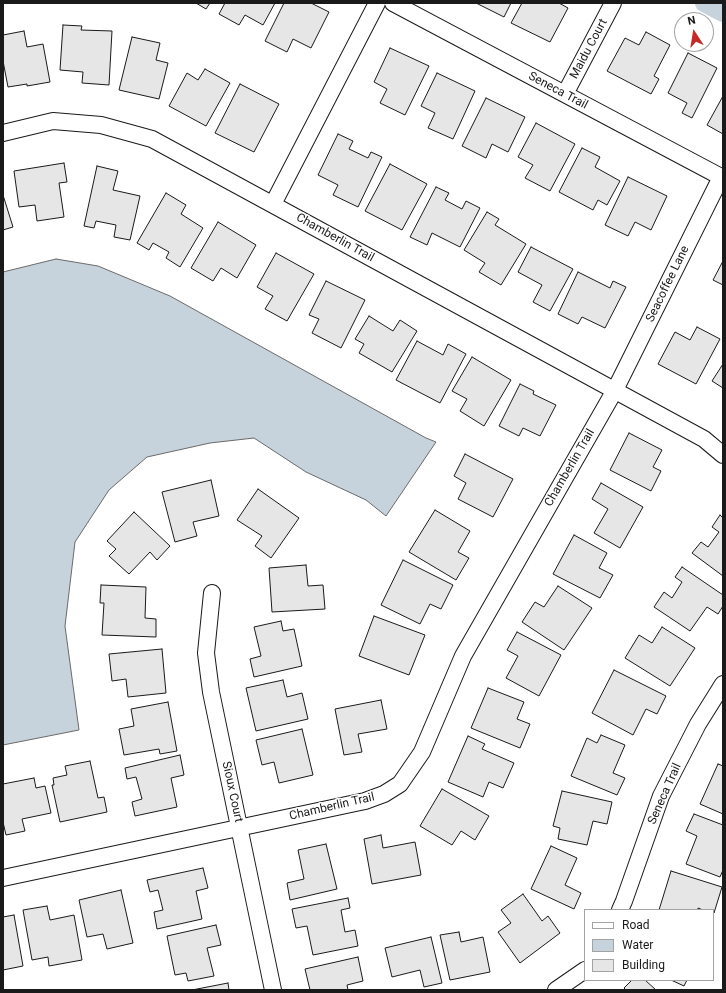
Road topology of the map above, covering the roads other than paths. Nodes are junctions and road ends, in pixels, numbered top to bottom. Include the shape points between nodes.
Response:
1 (377, 3) edge
2 (393, 3) edge
3 (613, 3) edge
4 (565, 94) junction
5 (3, 132) edge
6 (722, 177) edge
7 (273, 204) junction
8 (615, 390) junction
9 (723, 455) edge
10 (212, 593) dead end
11 (723, 684) edge
12 (239, 827) junction
13 (3, 878) edge
14 (620, 909) edge
15 (584, 971) edge
16 (273, 990) edge
17 (556, 990) edge

1 - 7 street
2 - 4 street, Seneca Trail
3 - 4 street, Maidu Court
4 - 6 street, Seneca Trail
5 - 7 street, Chamberlin Trail via 54,121 101,125 152,139
6 - 8 street, Seacoffee Lane
7 - 8 street, Chamberlin Trail
8 - 9 street via 704,439
8 - 12 street, Chamberlin Trail via 463,656 422,752 400,784 384,794 365,801
10 - 12 street, Sioux Court via 206,653 211,692
11 - 14 street, Seneca Trail via 698,724 661,796
12 - 13 street, Chamberlin Trail
12 - 16 street, Sioux Court
15 - 17 street

